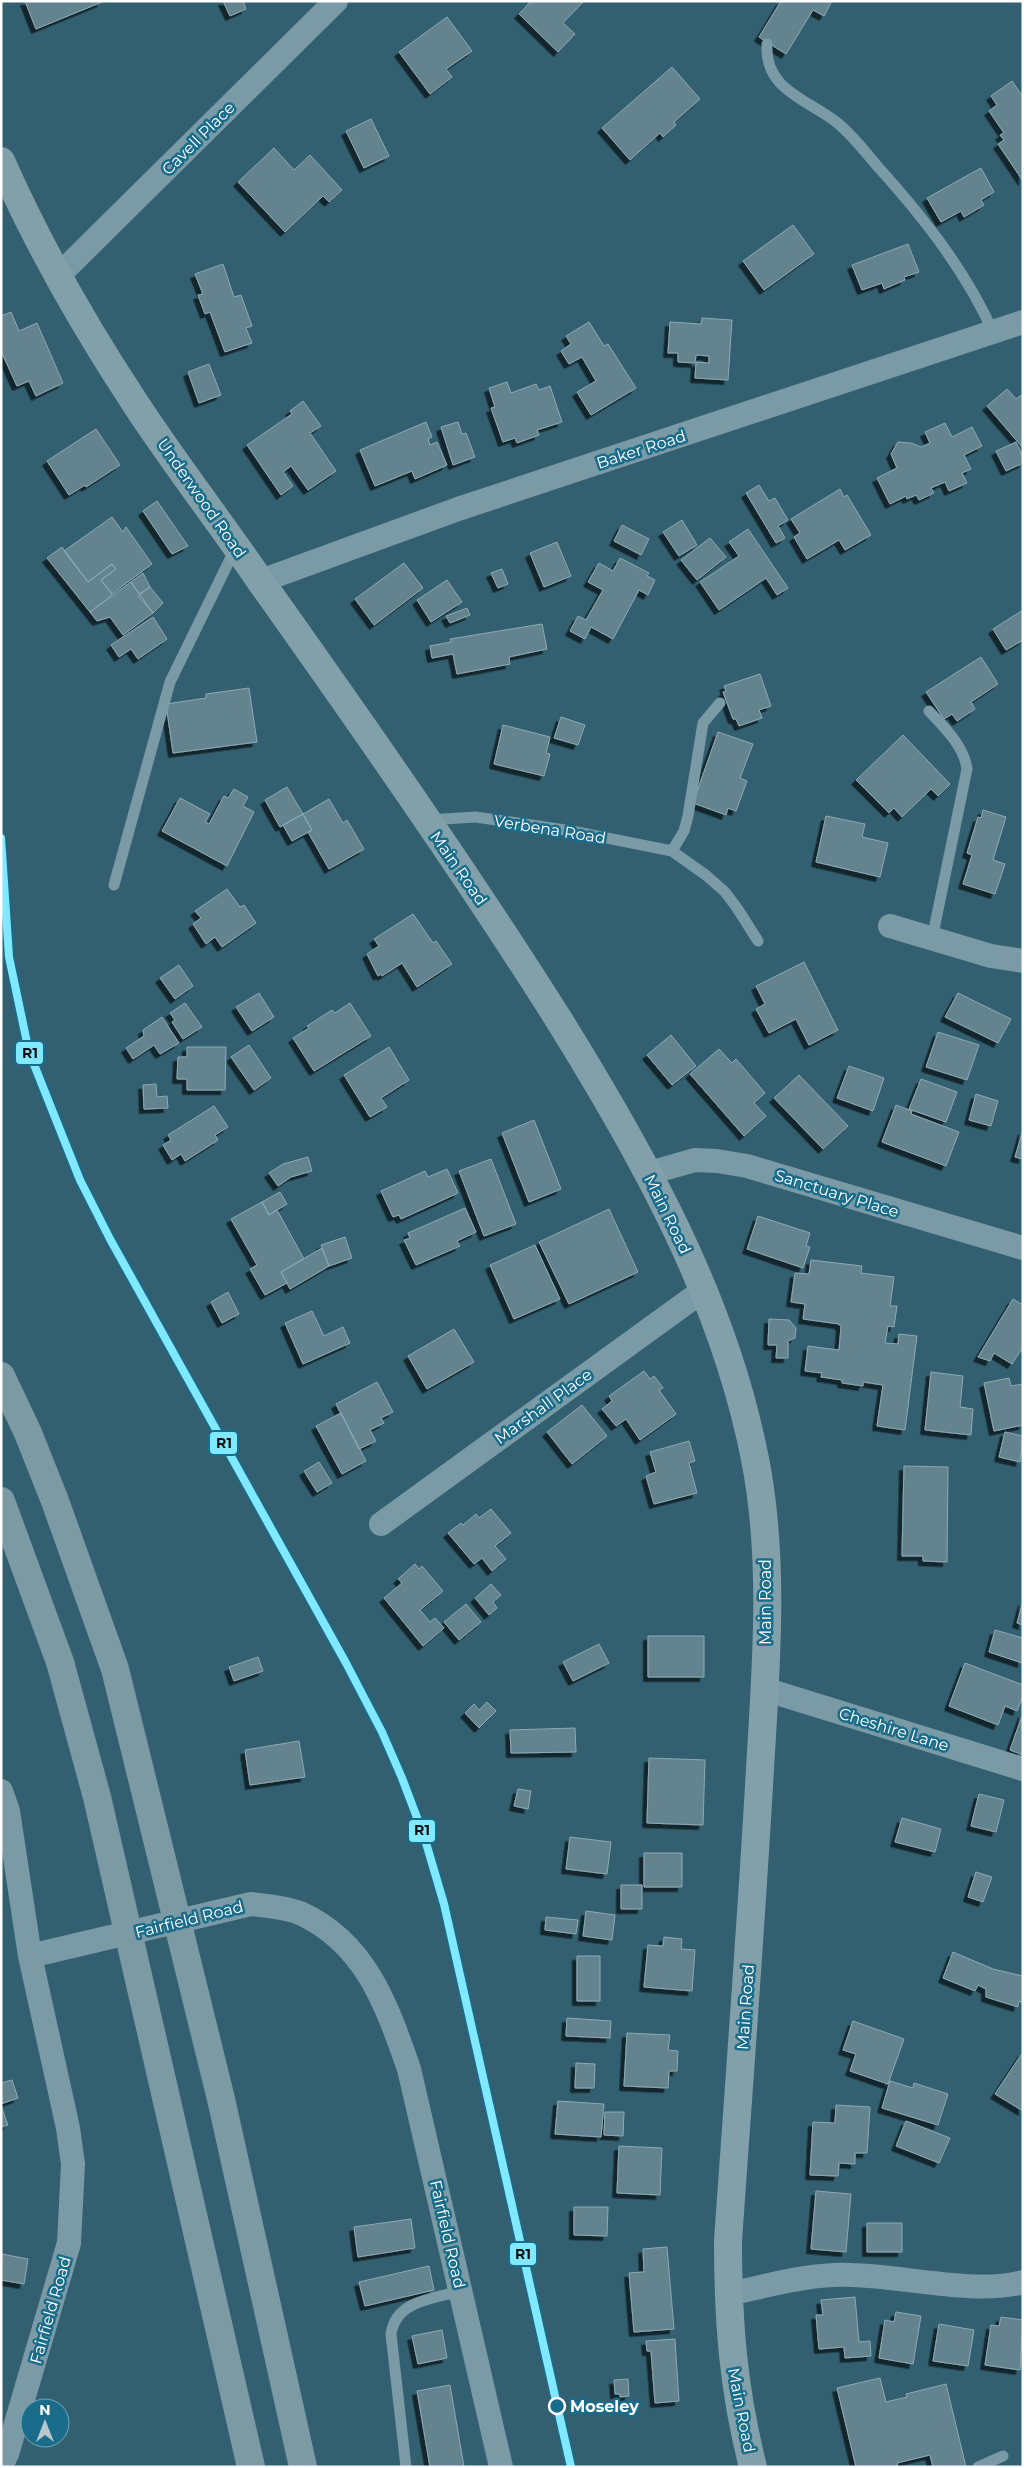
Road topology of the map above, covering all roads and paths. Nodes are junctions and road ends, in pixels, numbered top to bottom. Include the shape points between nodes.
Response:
1 (336, 1) edge
2 (767, 44) dead end
3 (1, 161) edge
4 (59, 275) junction
5 (1023, 322) edge
6 (993, 332) junction
7 (236, 546) junction
8 (261, 581) junction
9 (720, 703) dead end
10 (929, 711) dead end
11 (426, 820) junction
12 (672, 851) junction
13 (114, 885) dead end
14 (890, 926) dead end
15 (932, 938) junction
16 (758, 941) dead end
17 (1023, 961) edge
18 (649, 1173) junction
19 (1023, 1248) edge
20 (705, 1290) junction
21 (1, 1376) edge
22 (1, 1501) edge
23 (382, 1524) dead end
24 (764, 1689) junction
25 (1023, 1769) edge
26 (1, 1791) edge
27 (30, 1956) junction
28 (1023, 2282) edge
29 (460, 2291) junction
30 (728, 2294) junction
31 (1003, 2456) dead end
32 (1, 2466) edge
33 (251, 2467) edge
34 (303, 2467) edge
35 (406, 2467) edge
36 (501, 2467) edge
37 (753, 2467) edge
38 (978, 2467) edge

1 - 4 street, Cavell Place
2 - 6 lane via 766,59 779,82 848,132 897,188 978,299
3 - 4 main road, Underwood Road
4 - 7 main road, Underwood Road via 136,404
5 - 6 street, Baker Road
6 - 8 street, Baker Road via 458,509
7 - 8 main road, Underwood Road
7 - 13 lane via 170,682
8 - 11 main road, Underwood Road
9 - 12 lane via 702,723 688,816 684,831
10 - 15 lane via 966,758
11 - 12 lane, Verbena Road via 475,818 504,821
11 - 18 main road, Main Road via 500,926
12 - 16 lane via 724,892
14 - 15 street
15 - 17 street via 991,956
18 - 19 street, Sanctuary Place via 695,1160 717,1160 747,1166
18 - 20 main road, Main Road
20 - 23 street, Marshall Place
20 - 24 main road, Main Road via 744,1405 757,1467 766,1582
21 - 34 highway via 55,1501 115,1669 221,2099
22 - 33 highway via 60,1662 97,1797
24 - 25 street, Cheshire Lane
24 - 30 main road, Main Road via 754,1885 728,2241
26 - 27 street via 8,1811
27 - 29 street, Fairfield Road via 251,1904 300,1913 344,1944 371,1975 389,2010 409,2069
27 - 32 street, Fairfield Road via 68,2128 73,2164 70,2233 44,2336
28 - 30 street via 1007,2286 977,2286 851,2274 792,2280
29 - 35 lane via 409,2305 393,2323 391,2334
29 - 36 street, Fairfield Road
30 - 37 main road, Main Road via 732,2361
31 - 38 lane

